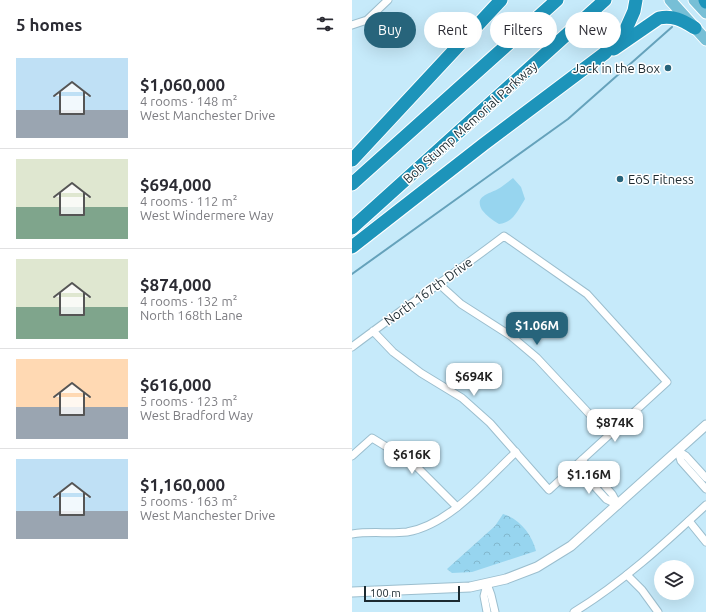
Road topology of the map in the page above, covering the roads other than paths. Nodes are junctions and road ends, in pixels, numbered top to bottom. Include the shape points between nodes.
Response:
1 (388, 0) edge
2 (501, 0) edge
3 (557, 0) edge
4 (605, 0) edge
5 (636, 0) edge
6 (670, 0) edge
7 (694, 0) edge
8 (706, 13) edge
9 (352, 25) edge
10 (695, 28) junction
11 (706, 40) edge
12 (606, 53) junction
13 (352, 160) edge
14 (352, 184) edge
15 (352, 228) edge
16 (352, 247) edge
17 (439, 284) junction
18 (373, 331) junction
19 (352, 347) edge
20 (706, 425) edge
21 (609, 435) junction
22 (678, 451) junction
23 (516, 452) junction
24 (352, 456) edge
25 (582, 460) junction
26 (576, 466) junction
27 (706, 478) edge
28 (706, 489) edge
29 (618, 505) junction
30 (706, 505) edge
31 (457, 507) junction
32 (688, 521) junction
33 (353, 532) edge
34 (706, 542) edge
35 (627, 575) junction
36 (487, 584) junction
37 (352, 592) edge
38 (487, 612) edge
39 (495, 612) edge
40 (574, 612) edge
41 (658, 612) edge

1 - 9 street via 373,16
2 - 13 highway
3 - 14 highway
4 - 15 highway, Bob Stump Memorial Parkway
5 - 12 highway via 628,25
6 - 10 main road
7 - 8 main road
10 - 11 main road
10 - 12 highway via 679,19 659,18
12 - 16 highway
17 - 18 street, North 167th Drive
17 - 21 street via 461,304 511,336 537,358
17 - 21 street, North 167th Drive via 504,236 587,294 667,382
18 - 19 street, North 167th Drive
18 - 23 street via 393,352 462,398 490,423
20 - 22 street
21 - 25 street
22 - 27 street
22 - 28 street via 681,461
22 - 29 street
23 - 26 street via 549,490
23 - 31 street
24 - 31 street via 372,438 413,463
25 - 26 street
25 - 29 street via 612,494
26 - 29 street via 606,499
29 - 36 street via 559,554 524,573
30 - 32 street
31 - 33 street via 429,526 407,532
32 - 34 street
32 - 35 street
35 - 40 street
35 - 41 street
36 - 37 street
36 - 38 street via 484,596
36 - 39 street

